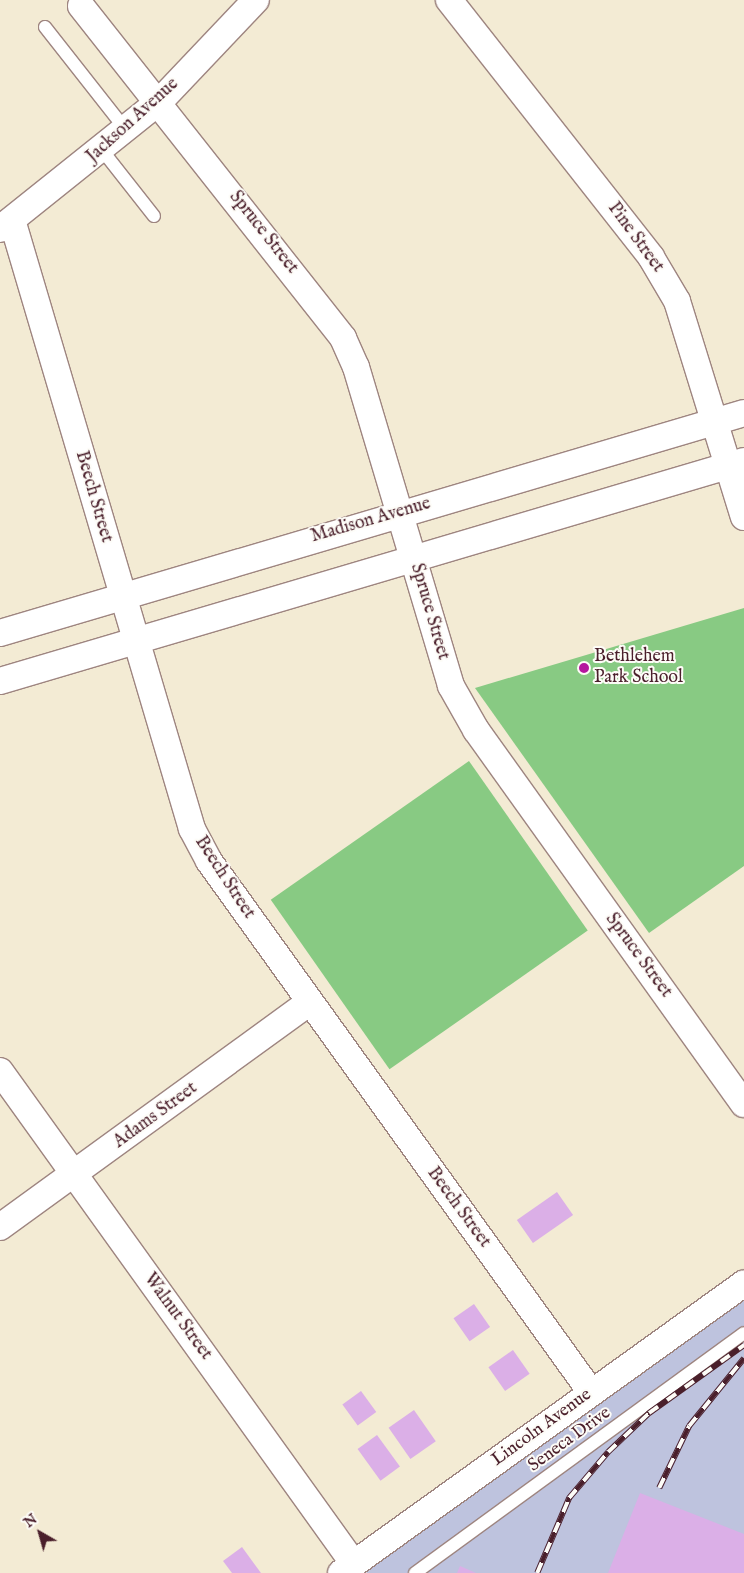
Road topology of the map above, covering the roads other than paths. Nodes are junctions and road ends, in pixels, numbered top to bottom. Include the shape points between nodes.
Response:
1 (256, 0) edge
2 (450, 0) edge
3 (81, 6) dead end
4 (45, 26) dead end
5 (160, 101) junction
6 (126, 130) junction
7 (102, 150) junction
8 (154, 216) dead end
9 (6, 225) edge
10 (744, 413) edge
11 (716, 421) junction
12 (737, 463) edge
13 (398, 514) junction
14 (744, 517) edge
15 (413, 558) junction
16 (122, 595) junction
17 (0, 634) edge
18 (136, 642) junction
19 (0, 681) edge
20 (310, 1002) junction
21 (0, 1071) edge
22 (744, 1104) edge
23 (75, 1175) junction
24 (0, 1227) edge
25 (744, 1283) edge
26 (744, 1333) edge
27 (591, 1392) junction
28 (348, 1568) edge
29 (415, 1573) edge

1 - 5 street, Jackson Avenue
2 - 11 street, Pine Street via 651,257 688,326
3 - 5 street, Spruce Street
4 - 6 lane
5 - 6 street, Jackson Avenue
5 - 13 street, Spruce Street via 343,338 356,367
6 - 7 street, Jackson Avenue
7 - 8 lane
7 - 9 street, Jackson Avenue
9 - 16 street, Beech Street
10 - 11 street, Madison Avenue
11 - 12 street, Pine Street
11 - 13 street, Madison Avenue
12 - 14 street, Pine Street
12 - 15 street
13 - 15 street, Spruce Street
13 - 16 street, Madison Avenue
15 - 18 street
15 - 22 street, Spruce Street via 451,686 476,730
16 - 17 street, Madison Avenue
16 - 18 street, Beech Street
18 - 19 street
18 - 20 street, Beech Street via 192,829 209,861
20 - 23 street, Adams Street
20 - 27 street, Beech Street
21 - 23 street, Walnut Street
23 - 24 street, Adams Street
23 - 28 street, Walnut Street
25 - 27 street, Lincoln Avenue
26 - 29 lane, Seneca Drive
27 - 28 street, Lincoln Avenue

